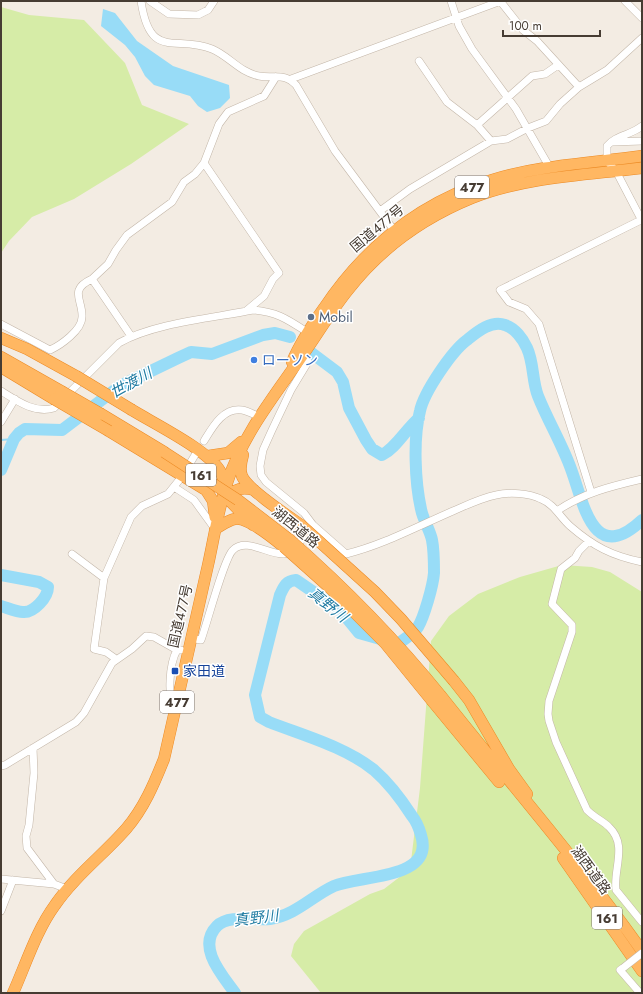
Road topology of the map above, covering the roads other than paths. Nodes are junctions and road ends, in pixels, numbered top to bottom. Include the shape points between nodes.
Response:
1 (141, 1) edge
2 (150, 1) edge
3 (213, 1) edge
4 (451, 1) edge
5 (501, 1) edge
6 (625, 1) edge
7 (456, 17) junction
8 (642, 18) edge
9 (642, 38) edge
10 (419, 61) dead end
11 (558, 66) junction
12 (276, 77) junction
13 (291, 79) junction
14 (579, 87) junction
15 (509, 98) junction
16 (478, 125) junction
17 (642, 126) edge
18 (528, 128) junction
19 (491, 141) junction
20 (642, 141) edge
21 (612, 142) junction
22 (642, 156) edge
23 (608, 161) junction
24 (204, 163) junction
25 (550, 168) junction
26 (642, 168) edge
27 (616, 171) junction
28 (380, 212) junction
29 (642, 220) edge
30 (397, 234) junction
31 (92, 279) junction
32 (244, 312) junction
33 (1, 324) edge
34 (307, 332) junction
35 (131, 336) junction
36 (1, 338) edge
37 (299, 353) junction
38 (1, 357) edge
39 (1, 367) edge
40 (1, 391) edge
41 (58, 395) junction
42 (15, 399) junction
43 (260, 417) junction
44 (1, 422) edge
45 (254, 428) junction
46 (204, 441) dead end
47 (195, 455) dead end
48 (208, 456) junction
49 (185, 471) dead end
50 (180, 479) dead end
51 (642, 479) edge
52 (198, 484) junction
53 (174, 487) junction
54 (254, 490) junction
55 (590, 493) junction
56 (225, 494) junction
57 (557, 511) junction
58 (253, 525) junction
59 (313, 525) junction
60 (215, 529) junction
61 (589, 541) junction
62 (287, 543) junction
63 (72, 554) dead end
64 (642, 562) edge
65 (104, 578) junction
66 (190, 638) junction
67 (182, 651) junction
68 (116, 659) junction
69 (437, 699) junction
70 (33, 748) junction
71 (1, 766) edge
72 (573, 865) junction
73 (1, 878) edge
74 (13, 880) junction
75 (54, 884) junction
76 (67, 889) junction
77 (1, 911) edge
78 (642, 922) edge
79 (642, 952) edge
80 (642, 971) edge
81 (13, 993) edge
82 (640, 993) edge

1 - 12 street via 142,13 148,27 161,41 169,44 202,45 222,53 242,70 260,76
2 - 3 street via 169,14 198,15 208,10
4 - 7 street
5 - 7 street
5 - 11 street via 523,30 537,41
6 - 8 street
7 - 13 street
7 - 15 street via 472,49
9 - 14 street via 607,70
10 - 16 street via 447,102
11 - 14 street
11 - 15 street via 545,74 532,76
12 - 13 street
12 - 24 street via 264,96 228,112 219,124
13 - 28 street via 335,151
14 - 18 street via 546,121
15 - 16 street
15 - 18 street
16 - 19 street
17 - 21 street
18 - 19 street via 507,139
18 - 25 street
19 - 28 street via 410,189
20 - 21 street
21 - 23 street via 607,146
22 - 23 highway, 国道477号 / 477
23 - 25 highway, 国道477号 / 477
23 - 27 street
24 - 31 street via 184,182 172,202 127,235 108,264
24 - 32 street via 279,273 264,296
25 - 30 highway, 国道477号 / 477 via 493,180 467,189 431,206
26 - 27 highway, 国道477号 / 477
27 - 29 street
27 - 30 highway, 国道477号 / 477 via 552,179 498,190 450,208
28 - 30 street
29 - 55 street via 500,290 509,302 526,309 539,324
30 - 34 highway, 国道477号 / 477 via 346,277
30 - 37 highway, 国道477号 / 477 via 353,283
31 - 33 street via 79,290 77,299 82,317 80,323 64,343 50,350
31 - 35 street
32 - 34 street via 253,310 284,316
32 - 35 street via 152,329
34 - 37 highway, 国道477号 / 477
35 - 42 street via 107,354 54,408 45,411 32,408
36 - 48 highway, bridge via 76,376
37 - 43 highway, 国道477号 / 477
37 - 59 street via 308,362 307,366 291,390 272,430 263,450 260,466 261,475 266,482 304,513
38 - 41 highway, 湖西道路 / 161
39 - 41 highway
40 - 42 street
41 - 52 highway, bridge via 109,431
41 - 62 highway, 湖西道路 / 161, bridge via 101,414 164,452 238,500
42 - 44 street
43 - 45 highway, 国道477号 / 477
43 - 46 street via 243,410 231,411 221,418
45 - 48 highway via 232,450 223,455
45 - 54 highway via 240,464 242,477
45 - 56 highway, 国道477号 / 477 via 237,455
47 - 49 street
48 - 56 highway via 221,472
50 - 53 street
51 - 55 street
52 - 56 highway
52 - 60 highway via 208,492 213,501
53 - 60 street via 194,500
53 - 65 street via 168,494 142,506 131,517
54 - 56 highway via 239,488
54 - 72 highway, bridge via 301,525 375,592 454,681
55 - 57 street
56 - 58 highway
56 - 60 highway, 国道477号 / 477
57 - 59 street via 541,499 531,496 497,494 346,554
57 - 61 street
58 - 60 highway via 234,519
58 - 62 highway
59 - 66 street via 292,550 284,554 247,546 239,546 232,550 202,640
60 - 66 highway, 国道477号 / 477
61 - 64 street via 617,557
61 - 78 street via 575,558 561,569 553,598 552,604 572,625 572,632 549,701 548,721 587,810 595,819 609,827 616,838 619,846 616,890
62 - 69 highway, bridge
63 - 65 street
65 - 68 street via 94,649 106,652
66 - 67 highway, 国道477号 / 477
67 - 68 street via 154,637 146,636
67 - 76 highway, 国道477号 / 477 via 175,713 164,759 152,789 126,828
68 - 70 street via 76,722
69 - 72 highway
69 - 72 highway, 湖西道路 / 161 via 514,789
70 - 71 street
70 - 75 street via 34,773 26,836 27,848
72 - 79 highway, 湖西道路 / 161
72 - 80 highway, 湖西道路 / 161
73 - 74 street
74 - 75 street
74 - 77 street
75 - 76 street
76 - 81 highway, 国道477号 / 477 via 43,924
79 - 82 street, bridge via 620,970

